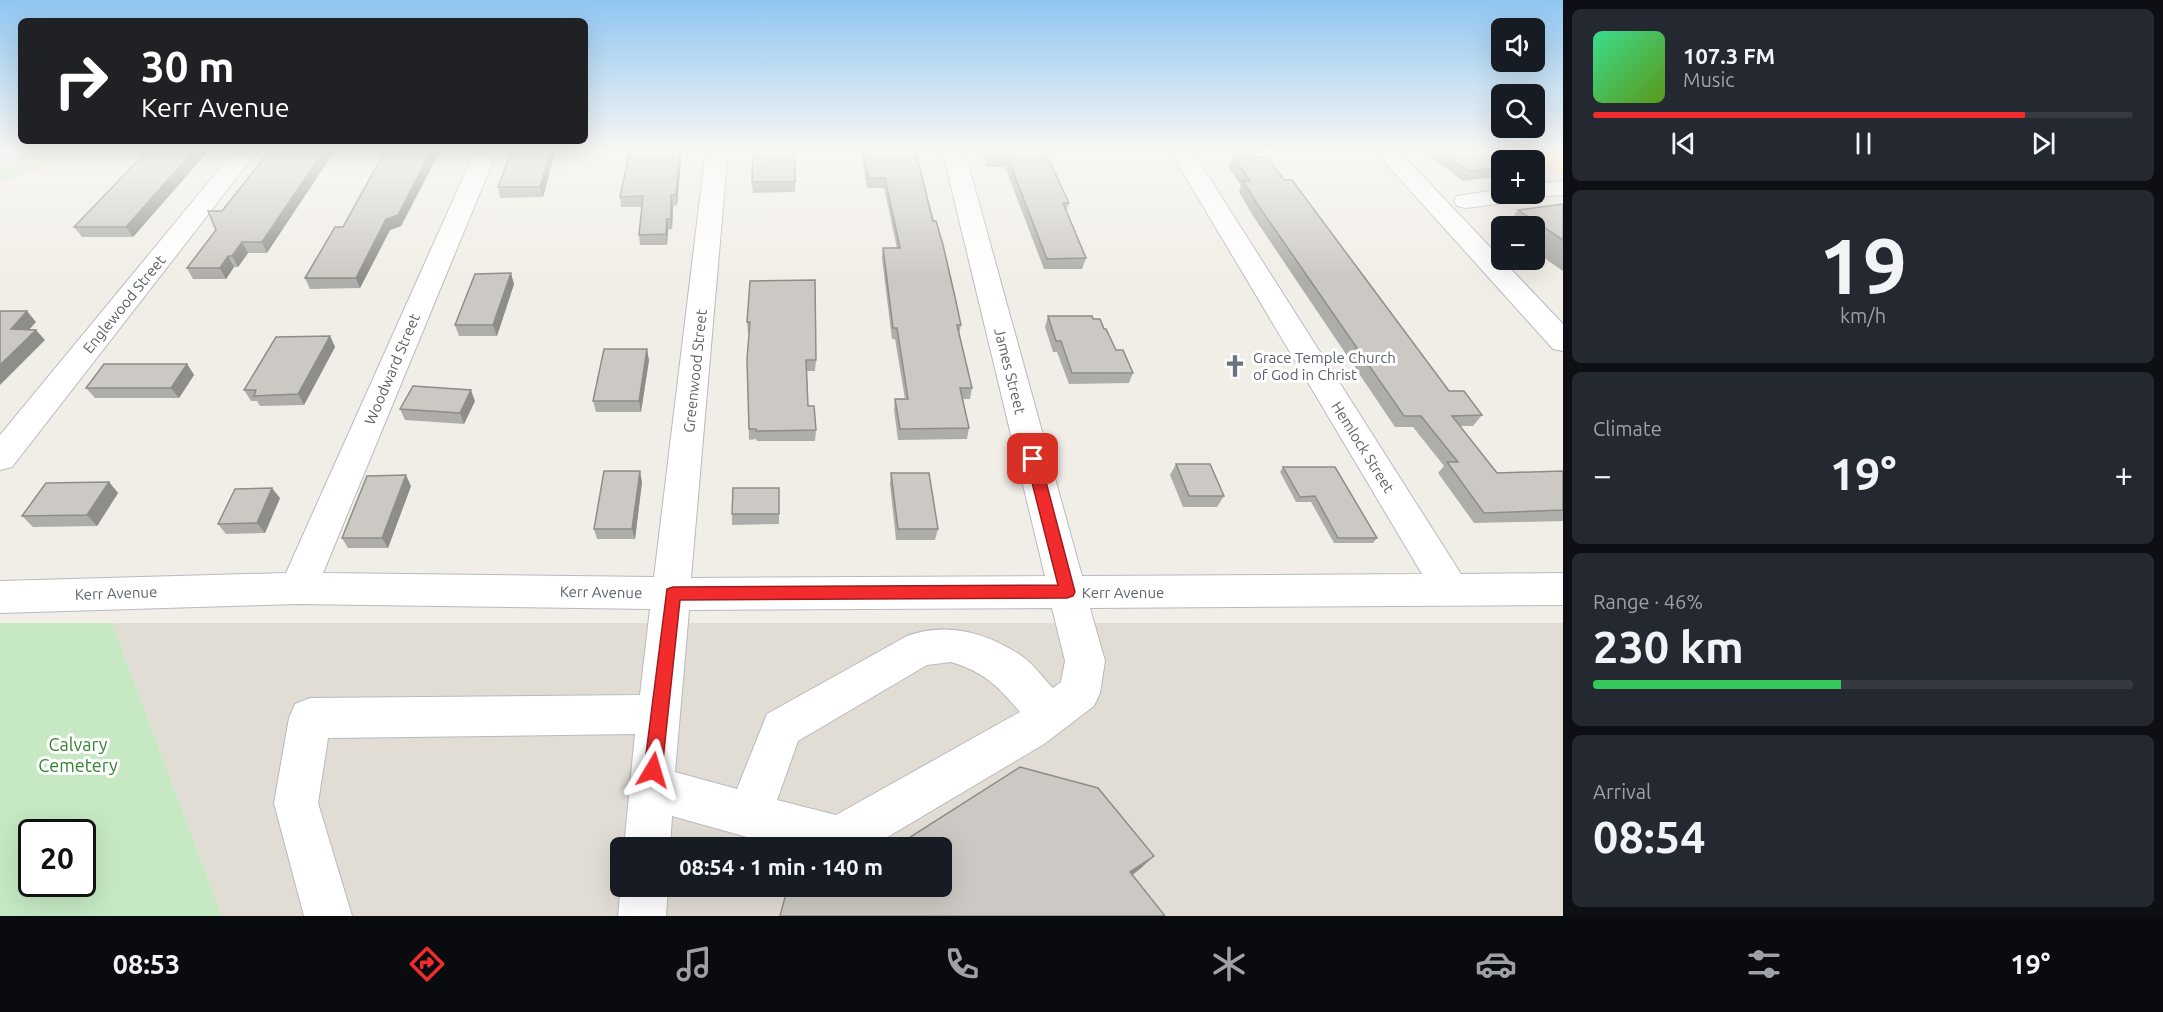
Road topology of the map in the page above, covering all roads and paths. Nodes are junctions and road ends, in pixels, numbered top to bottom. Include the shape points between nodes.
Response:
1 (214, 192) edge
2 (469, 192) edge
3 (713, 192) edge
4 (964, 192) edge
5 (1206, 192) edge
6 (1424, 192) edge
7 (1491, 198) edge
8 (1466, 201) dead end
9 (1563, 342) edge
10 (0, 458) edge
11 (298, 588) junction
12 (1563, 589) edge
13 (1451, 590) junction
14 (1067, 592) junction
15 (673, 593) junction
16 (0, 597) edge
17 (659, 714) junction
18 (1049, 714) junction
19 (651, 788) junction
20 (749, 815) junction
21 (648, 837) edge
22 (643, 897) edge
23 (328, 916) edge
24 (642, 916) edge

1 - 10 street, Englewood Street
2 - 11 street, Woodward Street
3 - 15 street, Greenwood Street
4 - 14 street, James Street
5 - 13 street, Hemlock Street
6 - 9 street
7 - 8 street
11 - 15 street, Kerr Avenue
11 - 16 street, Kerr Avenue
12 - 13 street, Kerr Avenue
13 - 14 street, Kerr Avenue
14 - 15 street, Kerr Avenue
14 - 18 street, James Street via 1085,661 1079,693
15 - 17 street, Greenwood Street
17 - 19 street, Greenwood Street
17 - 23 street via 310,718 296,802
18 - 20 street, James Street via 1029,730 839,839
18 - 20 street via 1010,671 982,654 951,645 921,648 782,728
19 - 20 street, James Street
19 - 21 street, Greenwood Street
22 - 24 street

